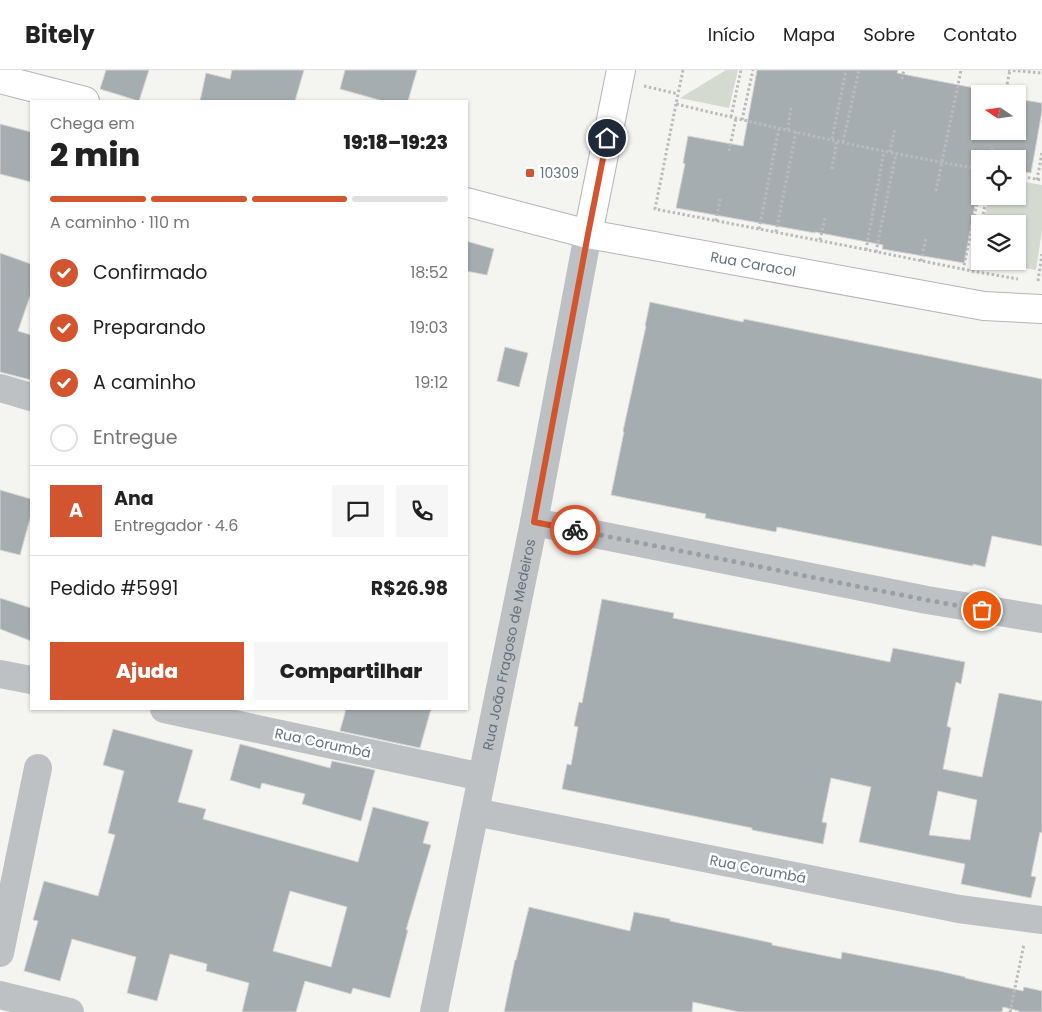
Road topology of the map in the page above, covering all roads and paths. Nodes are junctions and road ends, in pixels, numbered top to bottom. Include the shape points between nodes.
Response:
1 (683, 70) edge
2 (741, 70) edge
3 (753, 70) edge
4 (846, 70) edge
5 (859, 70) edge
6 (904, 70) edge
7 (961, 70) edge
8 (1009, 70) edge
9 (1042, 73) edge
10 (620, 75) edge
11 (902, 78) dead end
12 (0, 79) edge
13 (1006, 85) edge
14 (678, 94) junction
15 (81, 100) edge
16 (676, 104) junction
17 (791, 106) dead end
18 (731, 117) junction
19 (736, 118) junction
20 (742, 120) junction
21 (779, 128) junction
22 (895, 128) dead end
23 (788, 130) junction
24 (796, 132) junction
25 (832, 139) junction
26 (837, 140) junction
27 (843, 142) junction
28 (729, 151) dead end
29 (884, 151) junction
30 (890, 152) junction
31 (896, 153) junction
32 (1042, 153) edge
33 (942, 162) junction
34 (971, 167) edge
35 (832, 169) dead end
36 (1026, 178) edge
37 (1037, 180) junction
38 (1042, 180) edge
39 (936, 190) dead end
40 (720, 199) dead end
41 (468, 203) edge
42 (977, 205) edge
43 (825, 218) dead end
44 (716, 221) junction
45 (760, 229) junction
46 (776, 232) junction
47 (588, 234) junction
48 (926, 238) dead end
49 (820, 240) junction
50 (866, 250) junction
51 (876, 252) junction
52 (1042, 254) edge
53 (921, 261) junction
54 (964, 270) junction
55 (972, 271) joint
56 (1025, 280) dead end
57 (1038, 281) edge
58 (1042, 309) edge
59 (0, 388) edge
60 (30, 397) edge
61 (534, 522) junction
62 (1042, 619) edge
63 (0, 674) edge
64 (30, 680) edge
65 (169, 710) edge
66 (38, 768) dead end
67 (482, 777) junction
68 (475, 812) junction
69 (1036, 919) edge
70 (0, 953) edge
71 (0, 995) edge
72 (70, 1012) edge
73 (434, 1012) edge
74 (1010, 1012) edge

1 - 14 path
2 - 18 path
3 - 20 path
4 - 25 path
5 - 27 path
6 - 11 path
7 - 33 path
8 - 9 path
8 - 13 path
10 - 14 path
10 - 47 street, Rua João Fragoso de Medeiros
12 - 15 street
14 - 16 path
16 - 18 path
16 - 44 path via 655,209
17 - 23 path
18 - 19 path
19 - 20 path
19 - 28 path
20 - 21 path
21 - 23 path
21 - 45 path
22 - 30 path
23 - 24 path
24 - 25 path
24 - 46 path
25 - 26 path
26 - 27 path
26 - 35 path
27 - 29 path
29 - 30 path
29 - 50 path
30 - 31 path
31 - 33 path
31 - 51 path
32 - 37 path
33 - 34 path
33 - 39 path
36 - 37 path
37 - 38 path
40 - 44 path
41 - 47 street, Rua Caracol
42 - 54 path
43 - 49 path
44 - 45 path
45 - 46 path
46 - 49 path
47 - 58 street, Rua Caracol via 984,306
47 - 61 street, Rua João Fragoso de Medeiros
48 - 53 path
49 - 50 path
50 - 51 path
51 - 53 path
52 - 57 path
53 - 54 path
54 - 55 path
55 - 56 path
59 - 60 street
61 - 62 street via 927,600
61 - 67 street, Rua João Fragoso de Medeiros
63 - 64 street
65 - 67 street, Rua Corumbá
66 - 70 street
67 - 68 street, Rua João Fragoso de Medeiros
68 - 69 street, Rua Corumbá via 959,909
68 - 73 street, Rua João Fragoso de Medeiros
69 - 74 path
71 - 72 street

